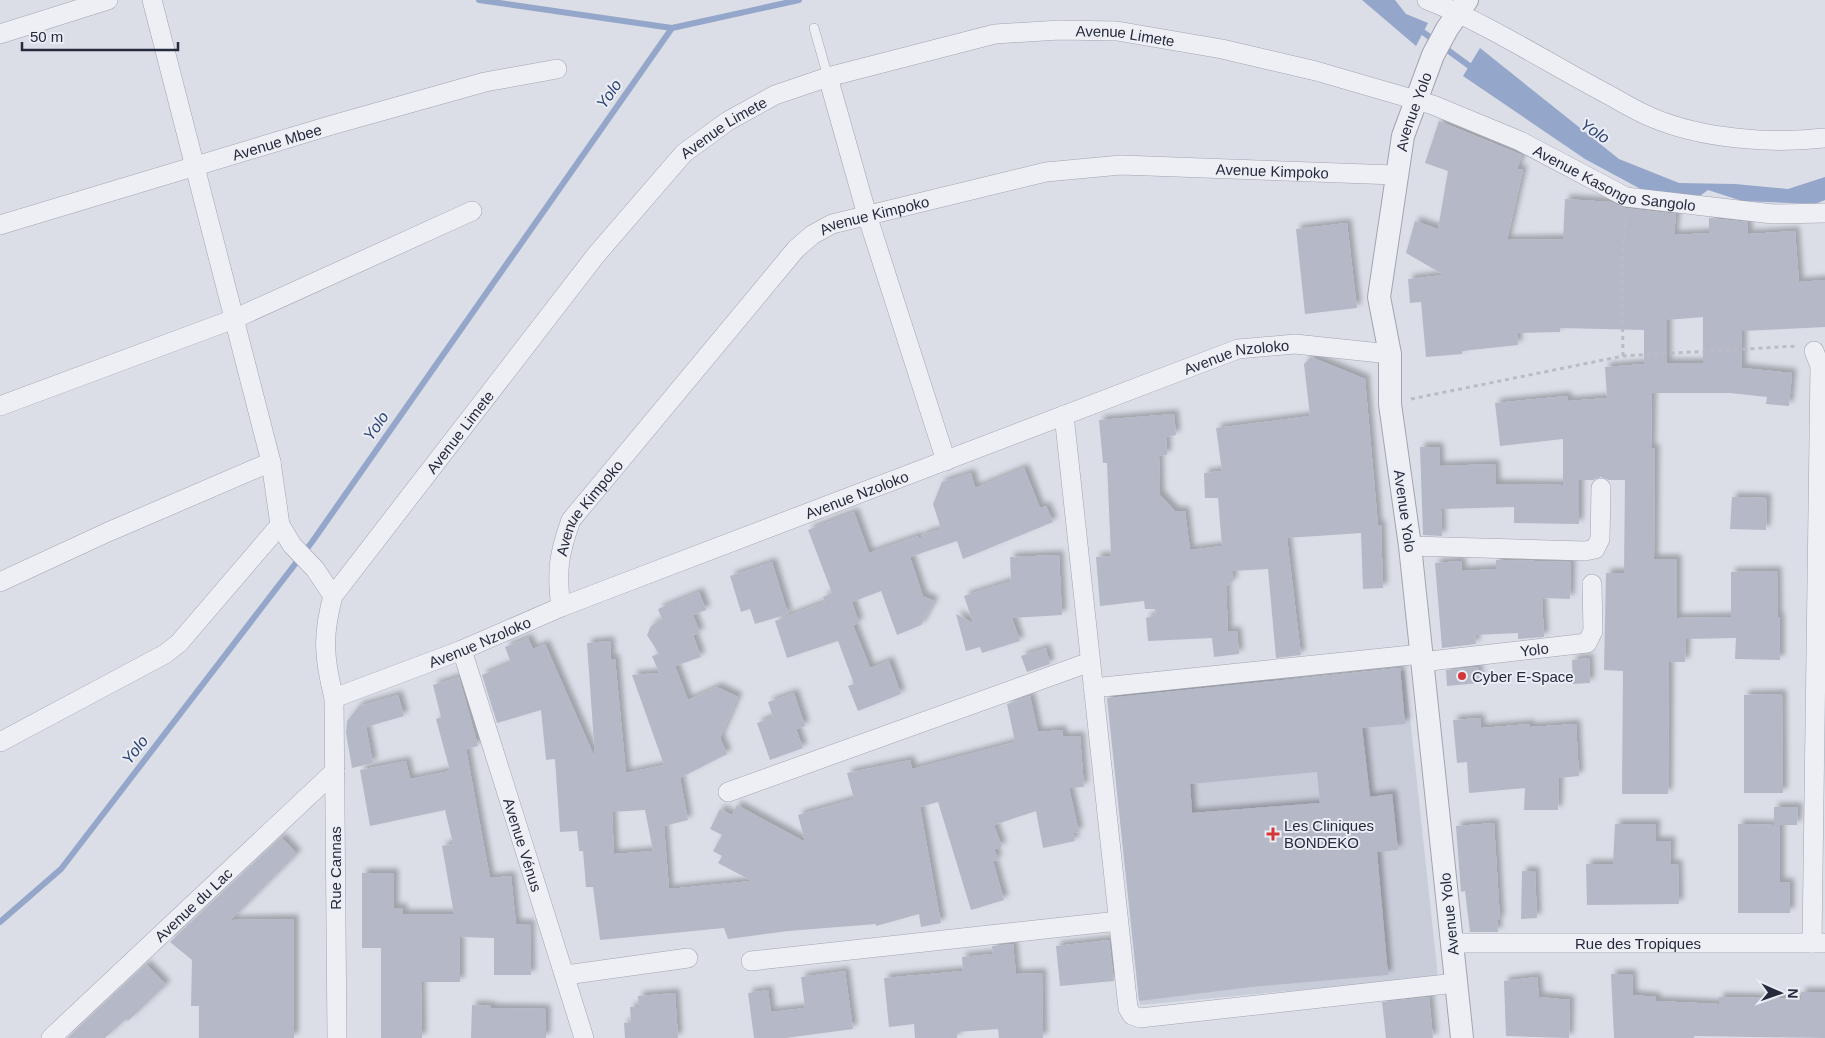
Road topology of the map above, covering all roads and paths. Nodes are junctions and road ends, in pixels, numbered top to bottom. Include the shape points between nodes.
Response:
1 (108, 0) edge
2 (152, 0) edge
3 (1427, 0) edge
4 (1457, 14) edge
5 (814, 28) dead end
6 (0, 34) edge
7 (557, 69) dead end
8 (828, 77) junction
9 (1415, 99) junction
10 (1825, 138) edge
11 (196, 168) junction
12 (1396, 175) junction
13 (1626, 197) junction
14 (472, 211) dead end
15 (1825, 213) edge
16 (867, 215) junction
17 (0, 225) edge
18 (234, 319) junction
19 (1814, 351) joint
20 (1390, 354) junction
21 (1623, 356) junction
22 (1390, 404) junction
23 (0, 406) edge
24 (1064, 415) junction
25 (946, 461) junction
26 (271, 462) junction
27 (1600, 488) dead end
28 (280, 525) junction
29 (1410, 546) junction
30 (0, 582) edge
31 (1592, 584) dead end
32 (333, 596) junction
33 (561, 606) junction
34 (462, 650) junction
35 (1421, 658) junction
36 (1090, 662) junction
37 (1093, 688) junction
38 (334, 698) junction
39 (0, 742) edge
40 (335, 771) junction
41 (728, 792) dead end
42 (1118, 921) junction
43 (1452, 943) junction
44 (1818, 943) edge
45 (688, 958) dead end
46 (751, 961) dead end
47 (566, 976) junction
48 (1456, 982) junction
49 (51, 1038) edge
50 (337, 1038) edge
51 (584, 1038) edge
52 (1462, 1038) edge

1 - 6 street
2 - 11 street
3 - 4 street
4 - 9 street, Avenue Yolo via 1433,55
4 - 10 street via 1653,118 1698,132 1771,140
5 - 8 lane
7 - 11 street, Avenue Mbee via 485,82
8 - 9 street, Avenue Limete via 995,34 1117,31 1222,49
8 - 16 street
8 - 32 street, Avenue Limete via 775,95 728,121 684,153 596,255
9 - 12 street, Avenue Yolo via 1403,136
9 - 13 street, Avenue Kasongo Sangolo via 1520,142
11 - 17 street, Avenue Mbee
11 - 18 street
12 - 16 street, Avenue Kimpoko via 1121,166 1046,172
12 - 20 street, Avenue Yolo via 1380,297
13 - 15 street, Avenue Kasongo Sangolo via 1773,214
13 - 21 path via 1622,274
14 - 18 street
16 - 25 street
16 - 33 street, Avenue Kimpoko via 832,224 812,235 796,250 571,520 560,550 558,581
18 - 23 street
18 - 26 street
19 - 21 path via 1802,346
19 - 44 street via 1820,366
20 - 22 street, Avenue Yolo
20 - 24 street, Avenue Nzoloko via 1295,344 1238,349
21 - 22 path
22 - 29 street, Avenue Yolo
24 - 25 street, Avenue Nzoloko
24 - 36 street
25 - 33 street, Avenue Nzoloko
26 - 28 street
26 - 30 street
27 - 29 street via 1600,539 1595,549
28 - 32 street
28 - 39 street via 179,643 165,654
29 - 35 street, Avenue Yolo
31 - 35 street, Yolo via 1594,631 1588,643
32 - 38 street, Avenue Limete via 326,621 325,661
33 - 34 street, Avenue Nzoloko
34 - 38 street, Avenue Nzoloko
34 - 47 street, Avenue Vénus
35 - 37 street
35 - 43 street, Avenue Yolo
36 - 37 street
36 - 41 street
37 - 42 street
38 - 40 street, Rue Cannas
40 - 49 street, Avenue du Lac
40 - 50 street, Rue Cannas
42 - 46 street
42 - 48 street via 1128,1008 1132,1015 1140,1018
43 - 44 street, Rue des Tropiques
43 - 48 street, Avenue Yolo
45 - 47 street
47 - 51 street, Avenue Vénus
48 - 52 street, Avenue Yolo

